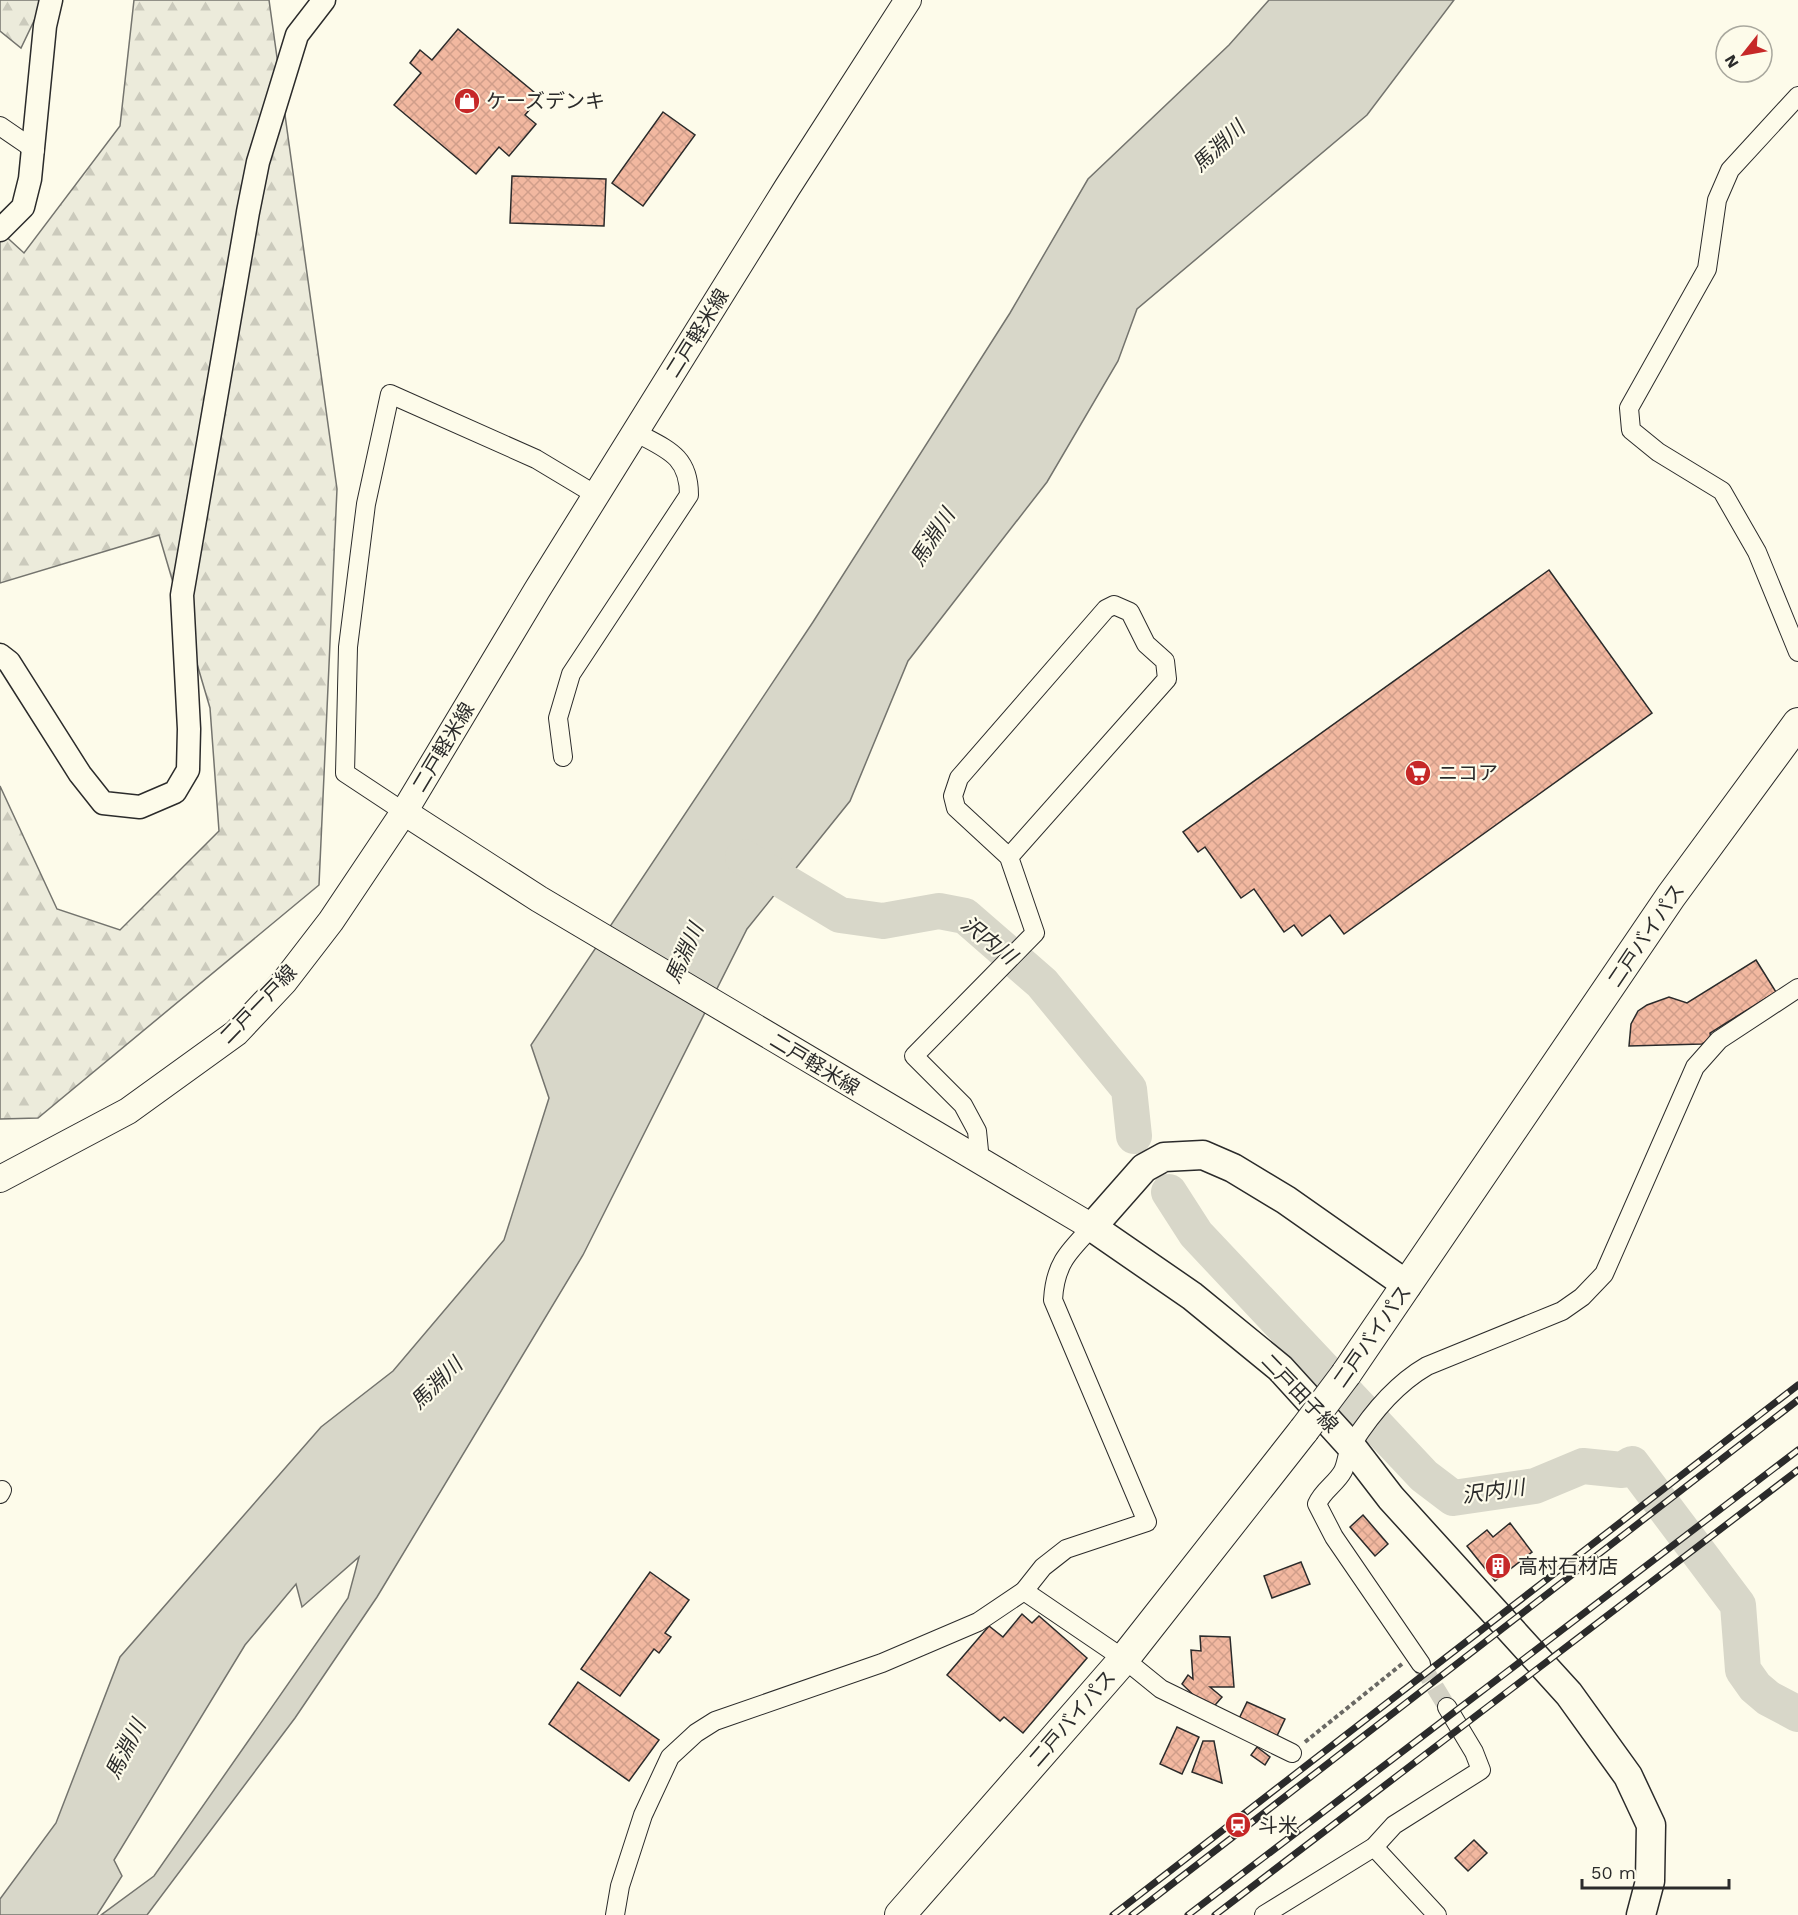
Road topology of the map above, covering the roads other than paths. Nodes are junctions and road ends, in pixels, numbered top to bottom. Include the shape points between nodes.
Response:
1 (51, 0) edge
2 (324, 0) edge
3 (908, 0) edge
4 (1798, 96) edge
5 (0, 126) edge
6 (35, 150) junction
7 (0, 230) edge
8 (635, 432) junction
9 (596, 495) junction
10 (1798, 652) edge
11 (0, 655) edge
12 (1798, 723) edge
13 (564, 757) dead end
14 (404, 812) junction
15 (1009, 857) junction
16 (1798, 988) edge
17 (980, 1161) junction
18 (0, 1179) edge
19 (1092, 1227) junction
20 (1407, 1286) junction
21 (1351, 1446) junction
22 (1024, 1591) junction
23 (1124, 1659) junction
24 (1418, 1659) tunnel mouth
25 (1447, 1707) tunnel mouth
26 (1292, 1753) road end
27 (1374, 1847) junction
28 (615, 1915) edge
29 (900, 1915) edge
30 (1264, 1915) edge
31 (1437, 1915) edge
32 (1641, 1915) edge

1 - 6 street via 45,26
2 - 11 street via 297,35 258,162 248,212 182,594 188,770 175,792 140,807 103,803 80,774 9,662
3 - 8 main road, 二戸軽米線
4 - 10 street via 1730,170 1717,200 1707,269 1629,408 1631,430 1658,452 1722,491 1757,552
5 - 6 street
6 - 7 street via 23,207
8 - 9 main road, 二戸軽米線
8 - 13 street via 677,456 689,480 689,495 571,674 558,718
9 - 14 main road, 二戸軽米線
9 - 14 street via 536,459 390,394 366,504 348,647 345,773
12 - 20 highway, 二戸バイパス via 1671,896
14 - 17 main road, 二戸軽米線 via 539,898
14 - 18 main road, 二戸一戸線 via 331,921 284,982 236,1033 129,1111
15 - 15 street via 1167,679 1165,661 1146,644 1130,612 1114,605 1106,609 959,778 953,796 956,808
15 - 17 street via 1035,933 914,1056 963,1105 976,1131
16 - 21 street via 1719,1040 1695,1067 1614,1254 1604,1274 1582,1297 1562,1311 1409,1377
17 - 19 main road, 二戸軽米線
19 - 20 main road via 1144,1168 1164,1157 1203,1155 1286,1200
19 - 21 main road, 二戸田子線 via 1192,1296 1280,1368
19 - 22 street via 1064,1257 1054,1281 1053,1300 1148,1522 1066,1549 1043,1567
20 - 23 highway, 二戸バイパス, bridge via 1304,1430
21 - 24 street via 1342,1472 1322,1492 1317,1504 1334,1537
21 - 32 main road, 二戸田子線 via 1391,1498 1569,1694 1628,1776 1651,1825 1650,1881
22 - 23 street
22 - 28 street via 978,1622 882,1663 715,1722 696,1733 670,1757 643,1815 620,1886
23 - 26 street via 1161,1689
23 - 29 highway, 二戸バイパス
25 - 27 street via 1481,1770 1394,1825
27 - 30 street
27 - 31 street

